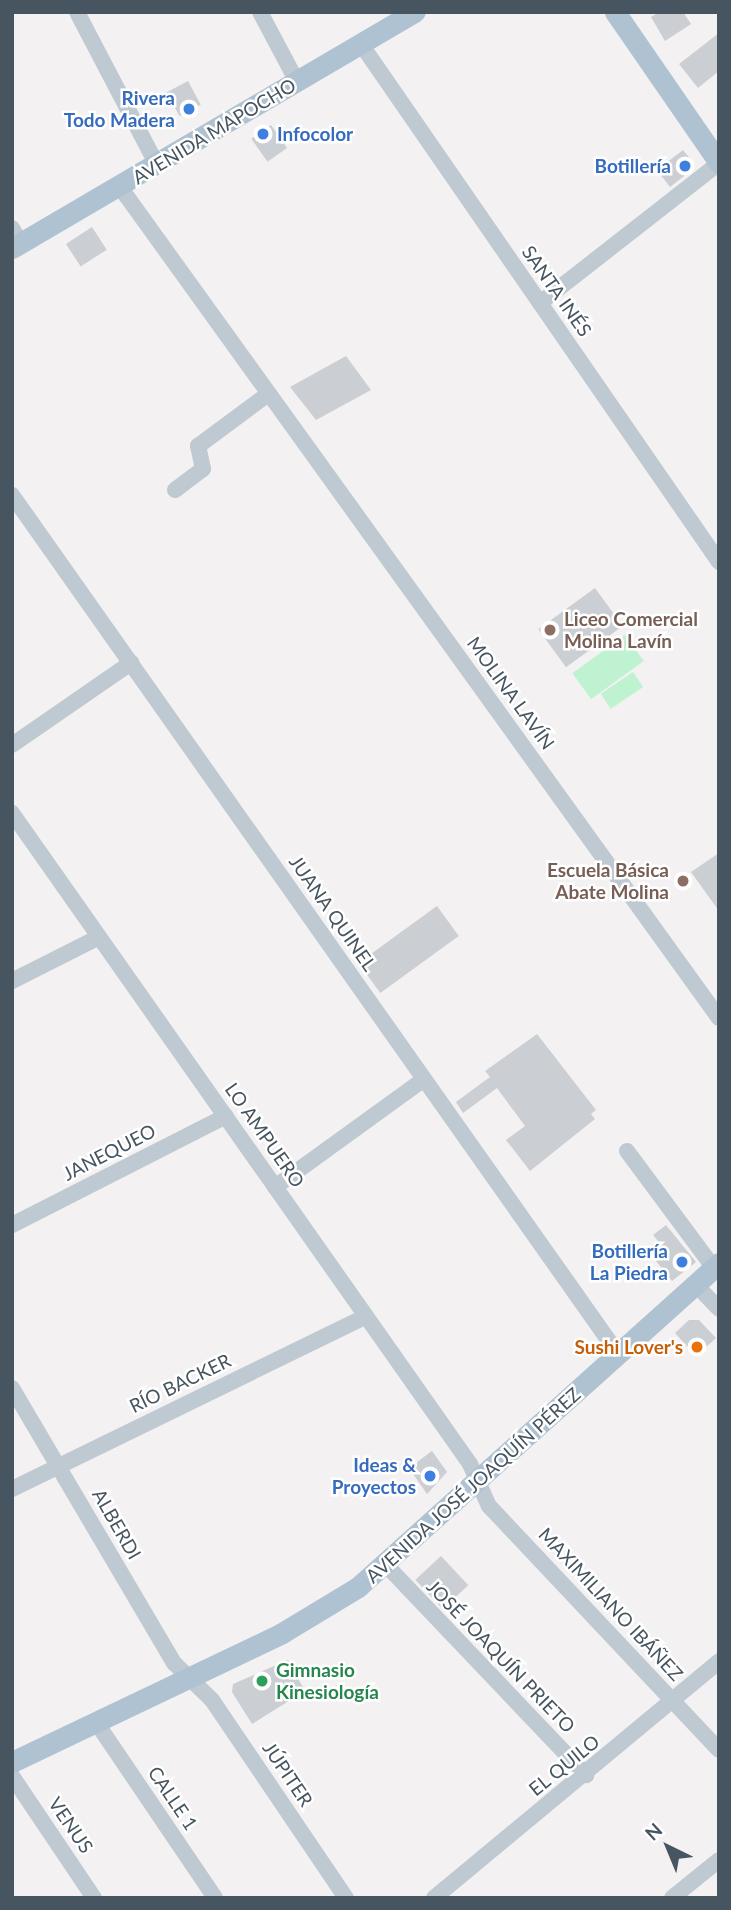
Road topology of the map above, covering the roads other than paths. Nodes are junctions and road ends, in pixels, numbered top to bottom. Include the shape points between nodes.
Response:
1 (77, 12) edge
2 (260, 12) edge
3 (415, 12) edge
4 (615, 12) edge
5 (361, 44) junction
6 (297, 82) junction
7 (719, 163) edge
8 (157, 165) junction
9 (120, 187) junction
10 (15, 240) edge
11 (540, 303) junction
12 (268, 394) junction
13 (175, 490) dead end
14 (12, 495) edge
15 (719, 562) edge
16 (131, 663) junction
17 (12, 745) edge
18 (12, 813) edge
19 (18, 835) edge
20 (99, 937) junction
21 (12, 981) edge
22 (719, 1018) edge
23 (424, 1079) junction
24 (226, 1116) junction
25 (627, 1151) dead end
26 (275, 1186) junction
27 (12, 1225) edge
28 (716, 1265) edge
29 (696, 1284) junction
30 (719, 1309) edge
31 (366, 1316) junction
32 (619, 1355) junction
33 (12, 1388) edge
34 (59, 1466) junction
35 (478, 1483) junction
36 (12, 1489) edge
37 (387, 1566) junction
38 (719, 1661) edge
39 (189, 1678) junction
40 (675, 1703) junction
41 (96, 1722) junction
42 (719, 1750) edge
43 (12, 1762) edge
44 (586, 1775) junction
45 (12, 1776) edge
46 (719, 1860) edge
47 (94, 1898) edge
48 (215, 1898) edge
49 (346, 1898) edge
50 (434, 1898) edge
51 (672, 1898) edge

1 - 8 street
2 - 6 street
3 - 5 main road, AVENIDA MAPOCHO
4 - 7 main road
5 - 6 main road, AVENIDA MAPOCHO
5 - 11 street, SANTA INÉS
6 - 8 main road, AVENIDA MAPOCHO
7 - 11 street
8 - 9 main road, AVENIDA MAPOCHO
9 - 10 main road, AVENIDA MAPOCHO
9 - 12 street, MOLINA LAVÍN
11 - 15 street, SANTA INÉS
12 - 13 street via 198,446 203,469
12 - 22 street, MOLINA LAVÍN
14 - 16 street, JUANA QUINEL
16 - 17 street
16 - 23 street, JUANA QUINEL
18 - 19 street, LO AMPUERO
19 - 20 street, LO AMPUERO
20 - 21 street
20 - 24 street, LO AMPUERO
23 - 26 street
23 - 32 street, JUANA QUINEL
24 - 26 street, LO AMPUERO
24 - 27 street, JANEQUEO
25 - 28 street
26 - 31 street, LO AMPUERO
28 - 29 main road, AVENIDA JOSÉ JOAQUÍN PÉREZ
29 - 30 street
29 - 32 main road, AVENIDA JOSÉ JOAQUÍN PÉREZ
31 - 34 street, RÍO BACKER
31 - 35 street, LO AMPUERO via 470,1464
32 - 35 main road, AVENIDA JOSÉ JOAQUÍN PÉREZ
33 - 34 street, ALBERDI
34 - 36 street, RÍO BACKER
34 - 39 street, ALBERDI via 174,1663
35 - 37 main road, AVENIDA JOSÉ JOAQUÍN PÉREZ
35 - 40 street, MAXIMILIANO IBÁÑEZ via 489,1506
37 - 39 main road, AVENIDA JOSÉ JOAQUÍN PÉREZ via 301,1623
37 - 44 street, JOSÉ JOAQUÍN PRIETO
38 - 40 street, EL QUILO
39 - 41 main road, AVENIDA JOSÉ JOAQUÍN PÉREZ
39 - 49 street, JÚPITER via 212,1700
40 - 42 street, MAXIMILIANO IBÁÑEZ
40 - 44 street, EL QUILO
41 - 43 main road, AVENIDA JOSÉ JOAQUÍN PÉREZ
41 - 48 street, CALLE 1
44 - 50 street, EL QUILO
45 - 47 street, VENUS
46 - 51 street

